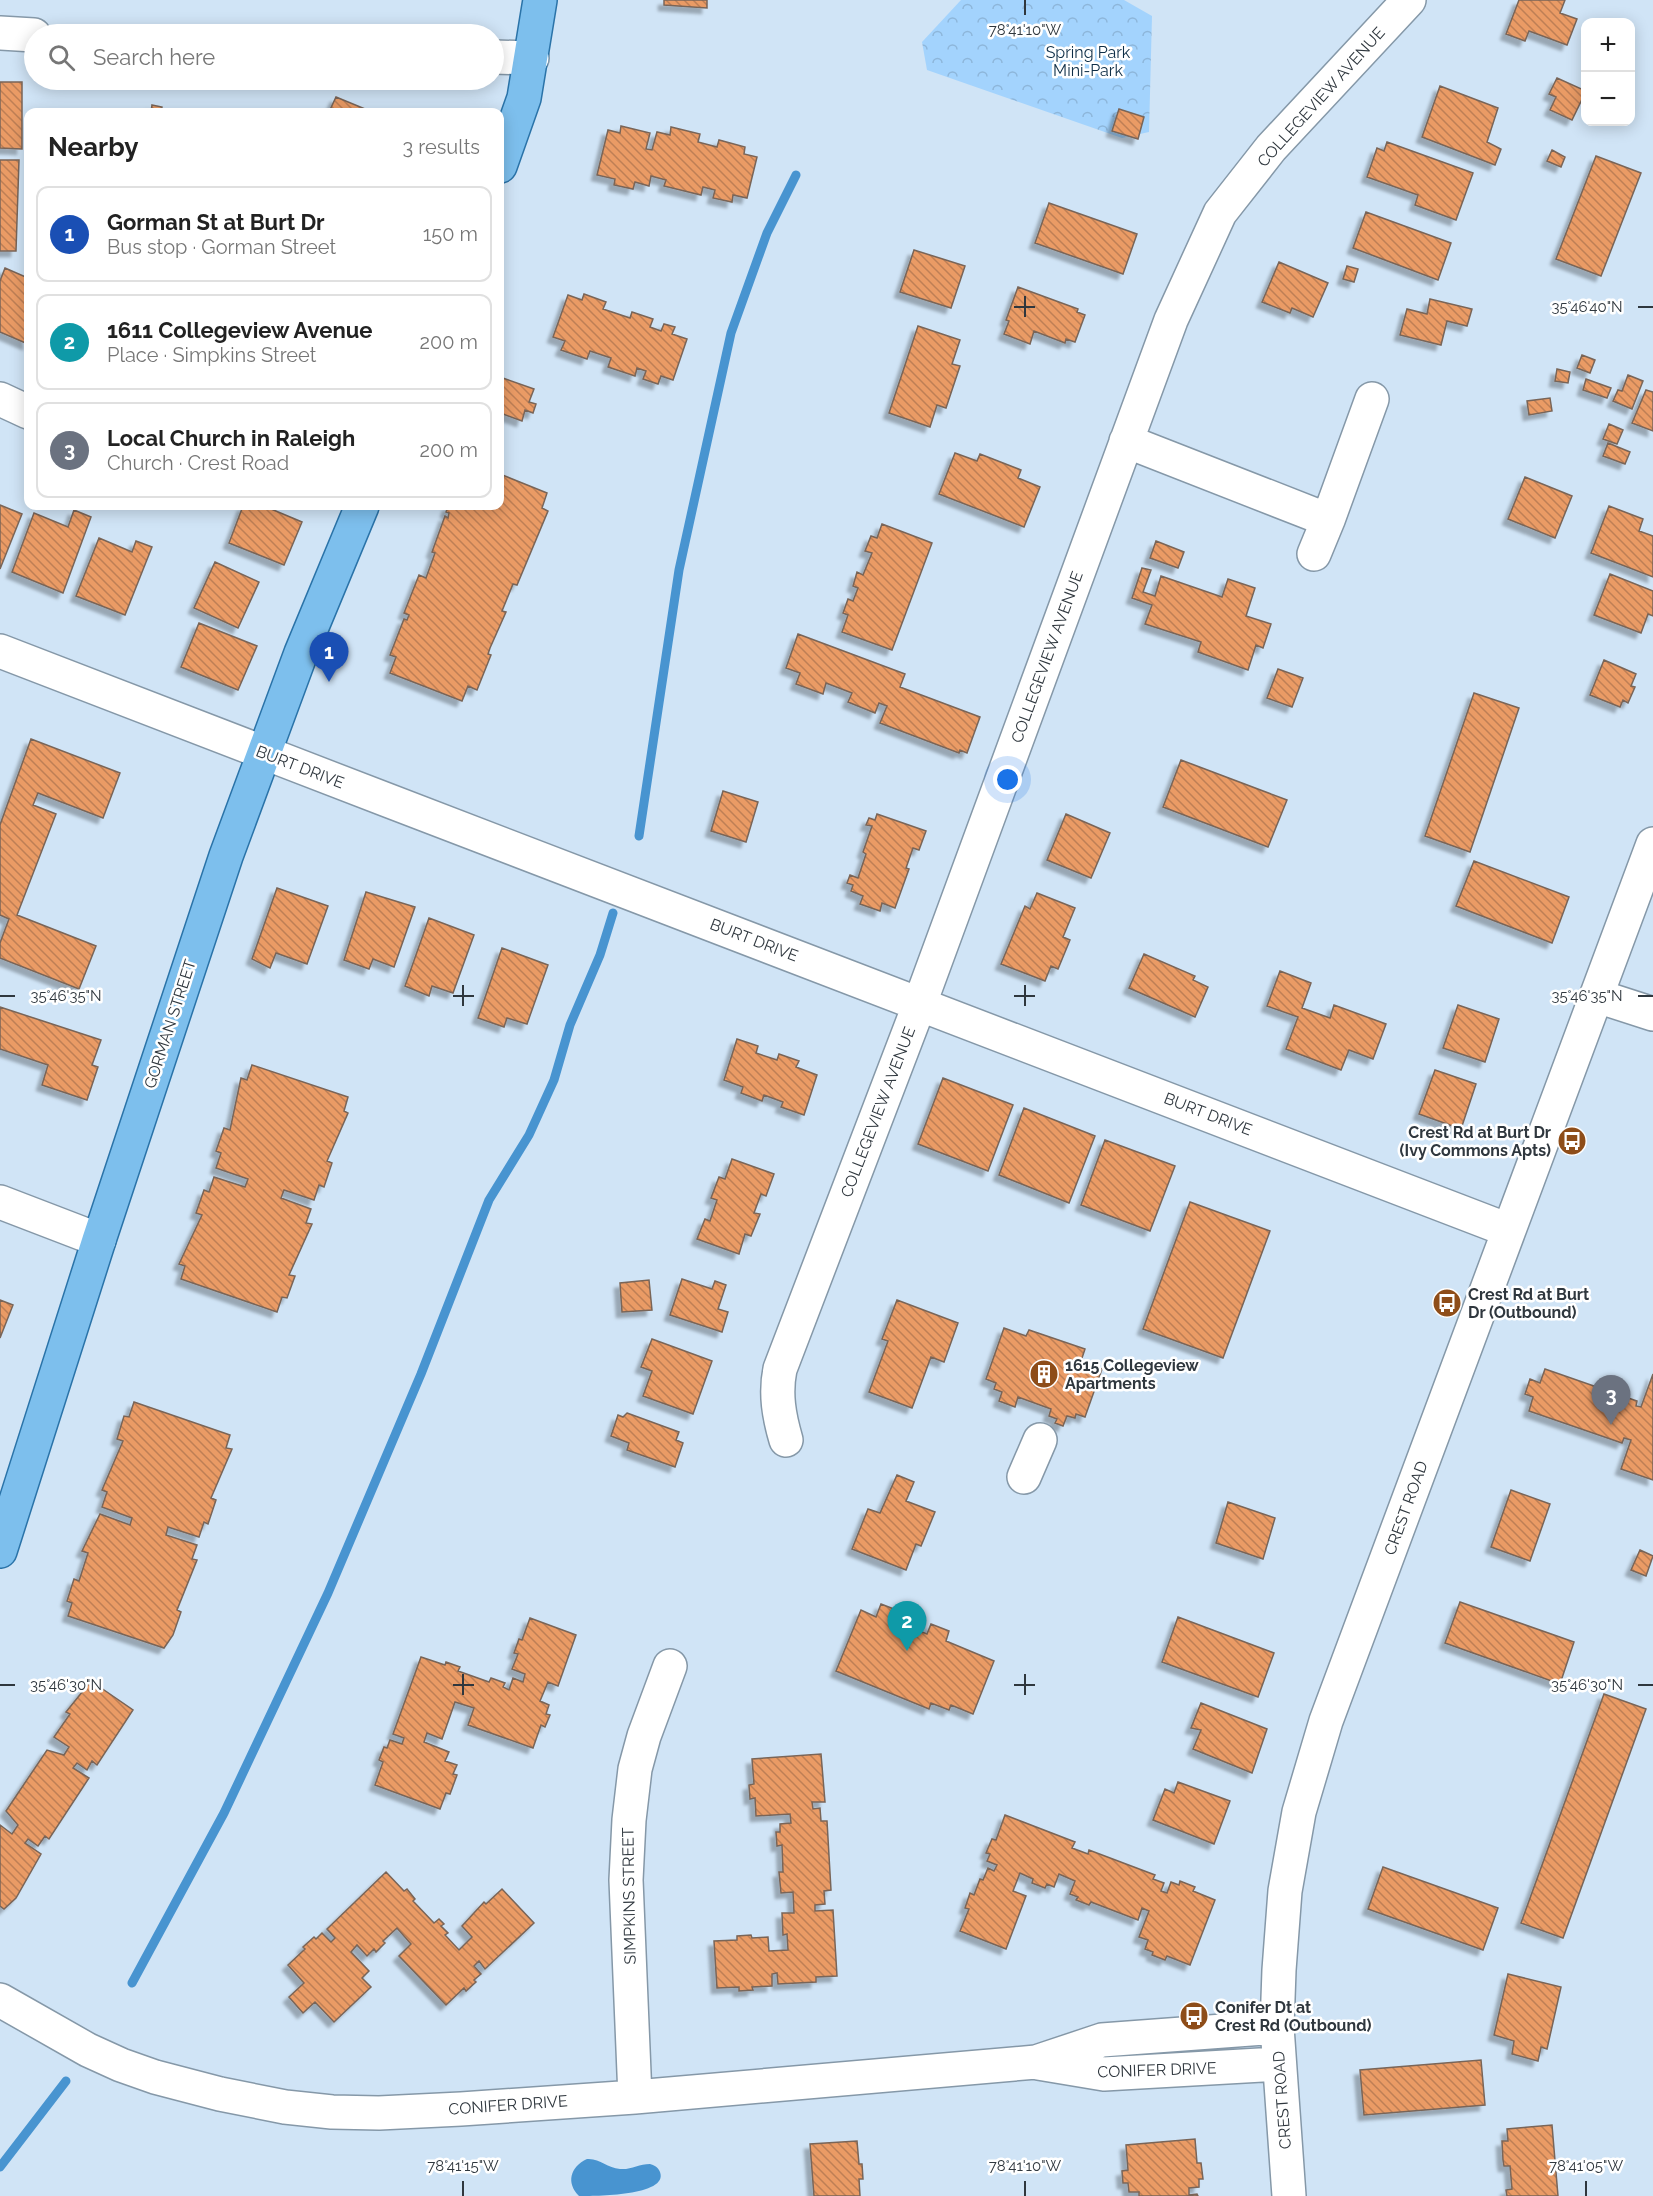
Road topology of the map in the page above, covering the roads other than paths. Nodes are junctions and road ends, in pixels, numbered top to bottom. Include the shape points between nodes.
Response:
1 (540, 0) edge
2 (1409, 0) edge
3 (0, 33) edge
4 (24, 34) edge
5 (504, 57) edge
6 (532, 58) junction
7 (504, 155) edge
8 (0, 399) edge
9 (1372, 399) dead end
10 (24, 410) edge
11 (1126, 441) junction
12 (360, 510) edge
13 (1328, 520) junction
14 (1314, 554) dead end
15 (0, 651) edge
16 (263, 753) junction
17 (1650, 861) edge
18 (1597, 996) junction
19 (920, 1003) junction
20 (1653, 1014) edge
21 (0, 1202) edge
22 (1508, 1230) junction
23 (99, 1240) junction
24 (786, 1440) dead end
25 (1040, 1440) dead end
26 (1024, 1478) dead end
27 (0, 1551) edge
28 (670, 1666) dead end
29 (0, 2000) edge
30 (1277, 2027) junction
31 (1036, 2062) junction
32 (1279, 2064) junction
33 (635, 2097) junction
34 (1289, 2196) edge

1 - 6 main road
2 - 11 street, COLLEGEVIEW AVENUE via 1271,148 1220,213 1171,320
3 - 4 street
5 - 6 street
6 - 7 main road via 524,98
8 - 10 street
9 - 13 street
11 - 13 street
11 - 19 street, COLLEGEVIEW AVENUE
12 - 16 main road, GORMAN STREET
13 - 14 street
15 - 16 street, BURT DRIVE
16 - 19 street, BURT DRIVE
16 - 23 main road, GORMAN STREET
17 - 18 street, CREST ROAD
18 - 20 street
18 - 22 street, CREST ROAD
19 - 22 street, BURT DRIVE
19 - 24 street, COLLEGEVIEW AVENUE via 780,1369 777,1400
21 - 23 street
22 - 30 street, CREST ROAD via 1326,1720 1299,1812 1285,1891
23 - 27 main road, GORMAN STREET
25 - 26 street
28 - 33 street, SIMPKINS STREET via 644,1736 628,1820 626,1880
29 - 33 street, CONIFER DRIVE via 121,2065 220,2094 285,2107 380,2113
30 - 31 street, CONIFER DRIVE via 1102,2040
30 - 32 street, CREST ROAD
31 - 32 street, CONIFER DRIVE via 1104,2074
31 - 33 street, CONIFER DRIVE
32 - 34 street, CREST ROAD

